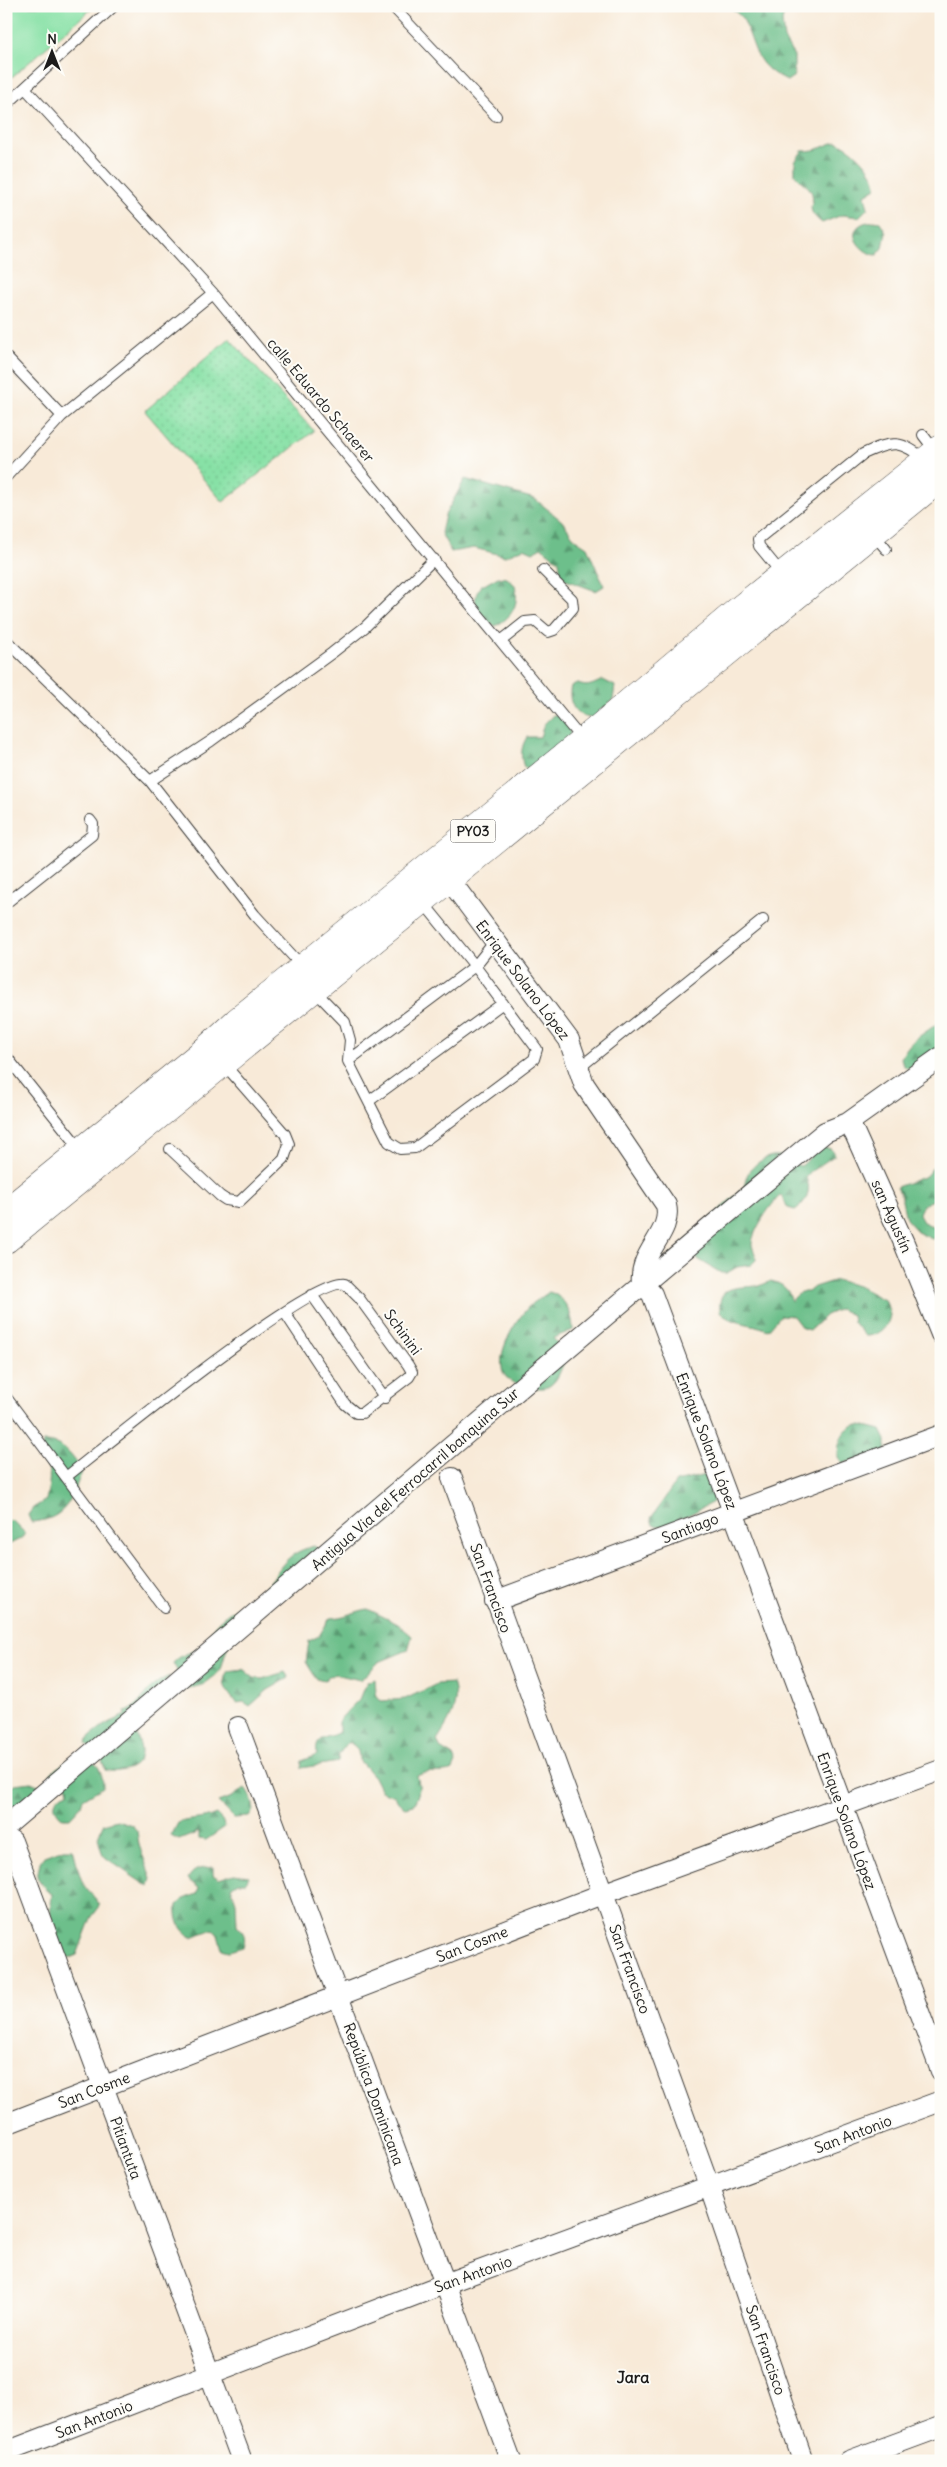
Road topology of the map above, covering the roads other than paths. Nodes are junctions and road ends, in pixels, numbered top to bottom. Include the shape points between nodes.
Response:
1 (114, 6) edge
2 (392, 6) edge
3 (25, 88) junction
4 (6, 105) edge
5 (496, 116) dead end
6 (213, 293) junction
7 (6, 357) edge
8 (62, 416) junction
9 (935, 456) edge
10 (6, 477) edge
11 (434, 559) junction
12 (543, 570) dead end
13 (783, 575) junction
14 (6, 640) edge
15 (501, 641) junction
16 (590, 750) junction
17 (150, 781) junction
18 (90, 820) dead end
19 (442, 870) junction
20 (421, 901) junction
21 (6, 903) edge
22 (763, 920) dead end
23 (494, 941) junction
24 (475, 966) junction
25 (309, 979) junction
26 (503, 1003) junction
27 (6, 1056) edge
28 (941, 1057) edge
29 (348, 1062) junction
30 (223, 1063) junction
31 (579, 1068) junction
32 (369, 1101) junction
33 (848, 1123) junction
34 (170, 1150) dead end
35 (89, 1159) junction
36 (6, 1213) edge
37 (6, 1239) edge
38 (642, 1284) junction
39 (312, 1295) junction
40 (285, 1313) junction
41 (941, 1334) edge
42 (6, 1397) edge
43 (385, 1398) junction
44 (941, 1436) edge
45 (66, 1476) junction
46 (452, 1478) dead end
47 (734, 1511) junction
48 (495, 1601) junction
49 (164, 1608) dead end
50 (238, 1727) dead end
51 (941, 1770) edge
52 (842, 1807) junction
53 (6, 1826) edge
54 (6, 1838) edge
55 (602, 1894) junction
56 (338, 1996) junction
57 (941, 2071) edge
58 (103, 2086) junction
59 (941, 2101) edge
60 (6, 2124) edge
61 (710, 2188) junction
62 (444, 2284) junction
63 (210, 2375) junction
64 (941, 2427) edge
65 (6, 2452) edge
66 (242, 2461) edge
67 (510, 2461) edge
68 (803, 2461) edge
69 (848, 2461) edge

1 - 3 lane
2 - 5 lane
3 - 4 lane
3 - 6 lane, calle Eduardo Schaerer
6 - 8 lane
6 - 11 lane, calle Eduardo Schaerer
7 - 8 lane
8 - 10 lane
9 - 13 highway, PY03
9 - 13 lane via 894,444 878,447 855,460 758,540 758,546
9 - 16 highway, PY03 via 879,541
11 - 15 lane, calle Eduardo Schaerer
11 - 17 lane via 365,627 332,653
12 - 15 lane via 572,599 573,608 554,630 548,632 535,621 525,622
13 - 16 highway, PY03
14 - 17 lane
15 - 16 lane, calle Eduardo Schaerer
16 - 19 highway, PY03
17 - 25 lane
18 - 21 lane via 94,830 92,835
19 - 20 highway, PY03
19 - 23 street, Enrique Solano López
19 - 25 highway, PY03
20 - 24 lane
20 - 25 highway, PY03
22 - 31 lane
23 - 24 lane
23 - 31 street, Enrique Solano López via 569,1040
24 - 26 lane
24 - 29 lane
25 - 29 lane via 345,1022 350,1040
25 - 30 highway, PY03
25 - 35 highway, PY03 via 237,1022
26 - 32 lane
26 - 32 lane via 537,1049 534,1059 415,1148 400,1150 389,1142
27 - 35 lane
28 - 33 street
29 - 32 lane
30 - 34 lane via 285,1134 288,1144 284,1159 239,1202 233,1202 220,1196
30 - 35 highway, PY03
31 - 38 street, Enrique Solano López via 589,1092 666,1204 666,1223 643,1262
33 - 38 street, Antigua Via del Ferrocarril banquina Sur via 825,1132
33 - 41 street, san Agustín via 904,1243
35 - 36 highway, PY03
35 - 37 highway, PY03
38 - 47 street, Enrique Solano López via 652,1294
38 - 53 street, Antigua Via del Ferrocarril banquina Sur
39 - 40 lane, Schinini
39 - 43 lane
39 - 43 lane, Schinini via 337,1284 345,1284 408,1365 412,1372 409,1378
40 - 43 lane, Schinini via 350,1410 362,1413
40 - 45 lane, Schinini via 205,1366
42 - 45 lane
44 - 47 street, Santiago
45 - 49 lane
46 - 48 street, San Francisco
47 - 48 street, Santiago
47 - 52 street, Enrique Solano López
48 - 55 street, San Francisco
50 - 56 street, República Dominicana
51 - 52 street, San Cosme
52 - 55 street, San Cosme
52 - 57 street, Enrique Solano López
54 - 58 street, Pitiantuta via 12,1841
55 - 56 street, San Cosme
55 - 61 street, San Francisco
56 - 58 street, San Cosme
56 - 62 street, República Dominicana
58 - 60 street, San Cosme
58 - 63 street, Pitiantuta
59 - 61 street, San Antonio
61 - 62 street, San Antonio
61 - 68 street, San Francisco
62 - 63 street, San Antonio
62 - 67 street, República Dominicana
63 - 65 street, San Antonio
63 - 66 street, Pitiantuta
64 - 69 street

